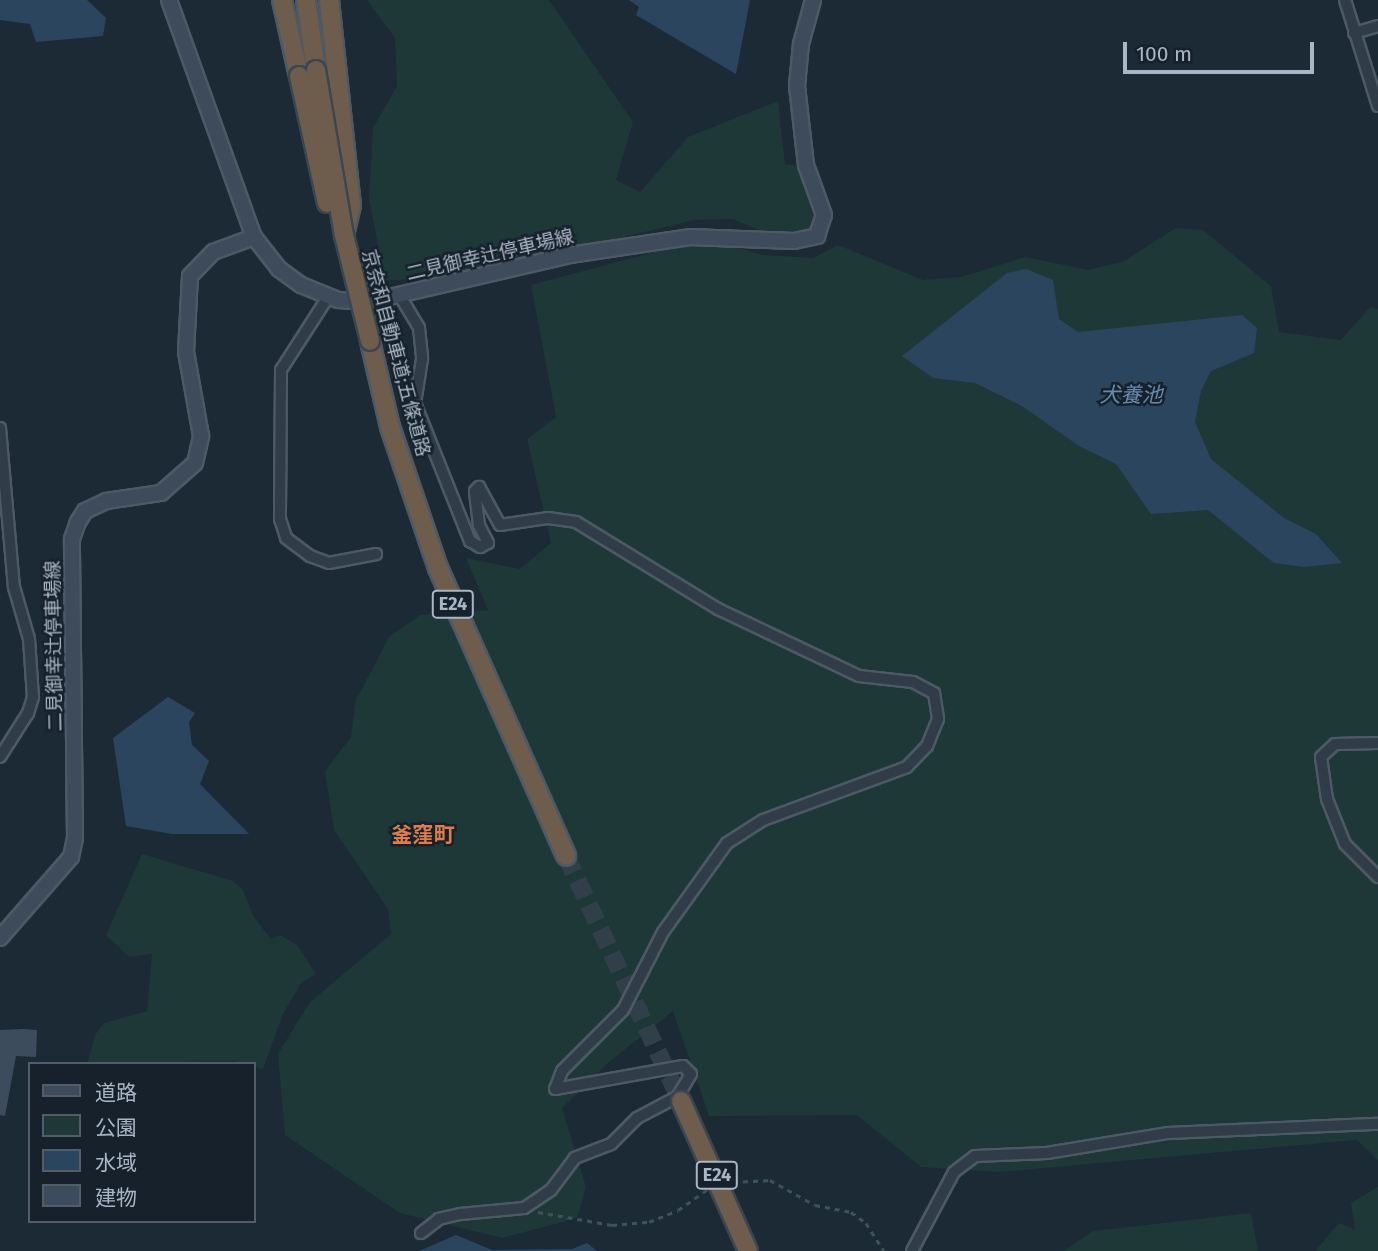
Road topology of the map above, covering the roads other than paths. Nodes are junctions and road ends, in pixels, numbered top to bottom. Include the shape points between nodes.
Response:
1 (169, 0) edge
2 (282, 0) edge
3 (306, 0) edge
4 (329, 0) edge
5 (813, 0) edge
6 (1345, 0) edge
7 (1378, 26) edge
8 (1354, 33) junction
9 (325, 70) junction
10 (1377, 100) edge
11 (254, 237) junction
12 (400, 296) junction
13 (328, 297) junction
14 (364, 319) junction
15 (0, 428) edge
16 (376, 554) dead end
17 (1378, 743) edge
18 (3, 746) edge
19 (0, 757) edge
20 (566, 856) tunnel mouth
21 (1378, 877) edge
22 (0, 938) edge
23 (681, 1101) tunnel mouth
24 (1373, 1125) edge
25 (1378, 1131) edge
26 (421, 1233) dead end
27 (748, 1251) edge
28 (912, 1251) edge

1 - 11 main road
2 - 14 highway, bridge via 348,284
3 - 9 highway, 京奈和自動車道;五條道路 / E24
4 - 9 highway
5 - 12 main road, 二見御幸辻停車場線 via 801,44 797,86 806,165 824,215 817,236 794,241 690,237 570,255
6 - 8 street
7 - 8 street
8 - 10 street
9 - 14 highway, 京奈和自動車道;五條道路 / E24, bridge via 344,235
11 - 13 main road, 二見御幸辻停車場線 via 279,270
11 - 22 main road, 二見御幸辻停車場線 via 213,252 190,276 186,352 201,436 195,463 161,493 106,500 85,511 78,522 72,539 73,847 60,874
12 - 13 main road, 二見御幸辻停車場線 via 368,302
12 - 26 street via 419,328 422,359 415,403 470,541 480,547 488,543 480,525 475,491 479,487 500,525 548,518 576,522 718,609 859,676 912,682 933,693 938,719 927,746 907,767 763,820 727,843 663,932 623,1010 562,1071 555,1089 683,1066 691,1074 677,1097 637,1118 611,1144 575,1158 551,1190 524,1208 449,1216
13 - 16 street via 281,370 281,519 286,538 329,563
14 - 20 highway, 京奈和自動車道;五條道路 / E24, bridge via 390,427 438,568
15 - 18 street via 14,587 29,639 33,697 28,713
17 - 21 street via 1335,744 1321,757 1326,799 1345,844
18 - 19 street
23 - 27 highway, E24, bridge
24 - 25 street
24 - 28 street via 1168,1133 1046,1153 975,1156 954,1172

